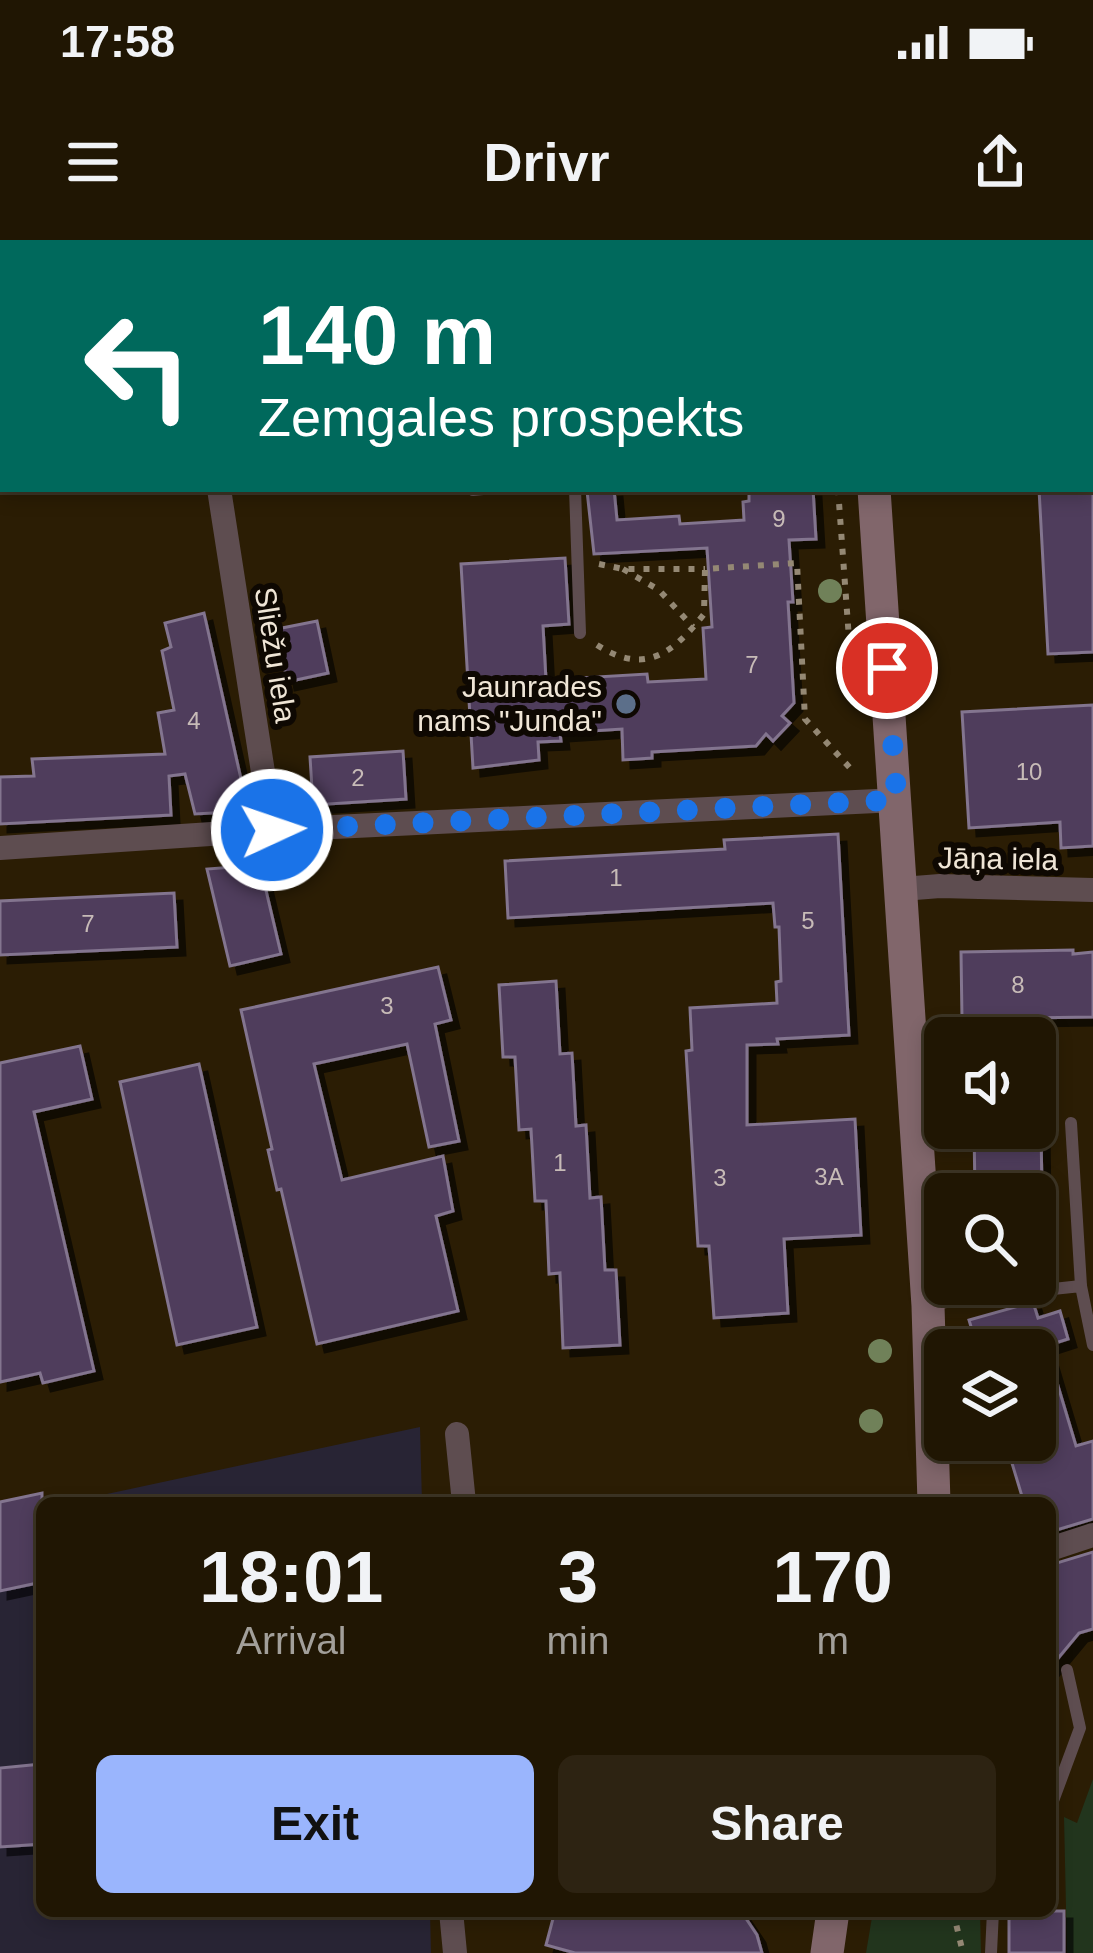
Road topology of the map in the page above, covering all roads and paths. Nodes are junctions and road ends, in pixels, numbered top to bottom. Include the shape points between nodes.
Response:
1 (219, 492) edge
2 (575, 492) edge
3 (838, 492) edge
4 (874, 492) edge
5 (578, 560) junction
6 (623, 569) junction
7 (705, 569) junction
8 (693, 627) junction
9 (580, 633) joint
10 (853, 693) dead end
11 (850, 768) dead end
12 (897, 800) junction
13 (272, 830) junction
14 (0, 848) edge
15 (902, 889) junction
16 (1093, 890) edge
17 (1071, 1123) dead end
18 (1082, 1286) junction
19 (928, 1306) junction
20 (1093, 1345) edge
21 (457, 1434) dead end
22 (463, 1497) edge
23 (934, 1497) edge
24 (1093, 1535) edge
25 (1056, 1547) edge
26 (1067, 1670) dead end
27 (1056, 1793) edge
28 (452, 1917) edge
29 (832, 1917) edge
30 (954, 1917) edge
31 (993, 1917) edge
32 (455, 1953) edge
33 (827, 1953) edge
34 (963, 1953) edge
35 (991, 1953) edge

1 - 13 street, Sliežu iela
2 - 5 lane
3 - 10 path
4 - 12 main road
5 - 6 path
5 - 9 lane
6 - 7 path
6 - 8 path via 659,590
7 - 8 path via 704,614
7 - 11 path via 797,563 806,719
8 - 9 path via 643,661
12 - 13 street
12 - 15 main road
13 - 14 street
15 - 16 street, Jāņa iela
15 - 19 main road
17 - 18 lane
18 - 19 lane
18 - 20 lane
19 - 23 main road
21 - 22 street
24 - 25 street
26 - 27 lane via 1080,1728
28 - 32 street
29 - 33 main road
30 - 34 path
31 - 35 lane

